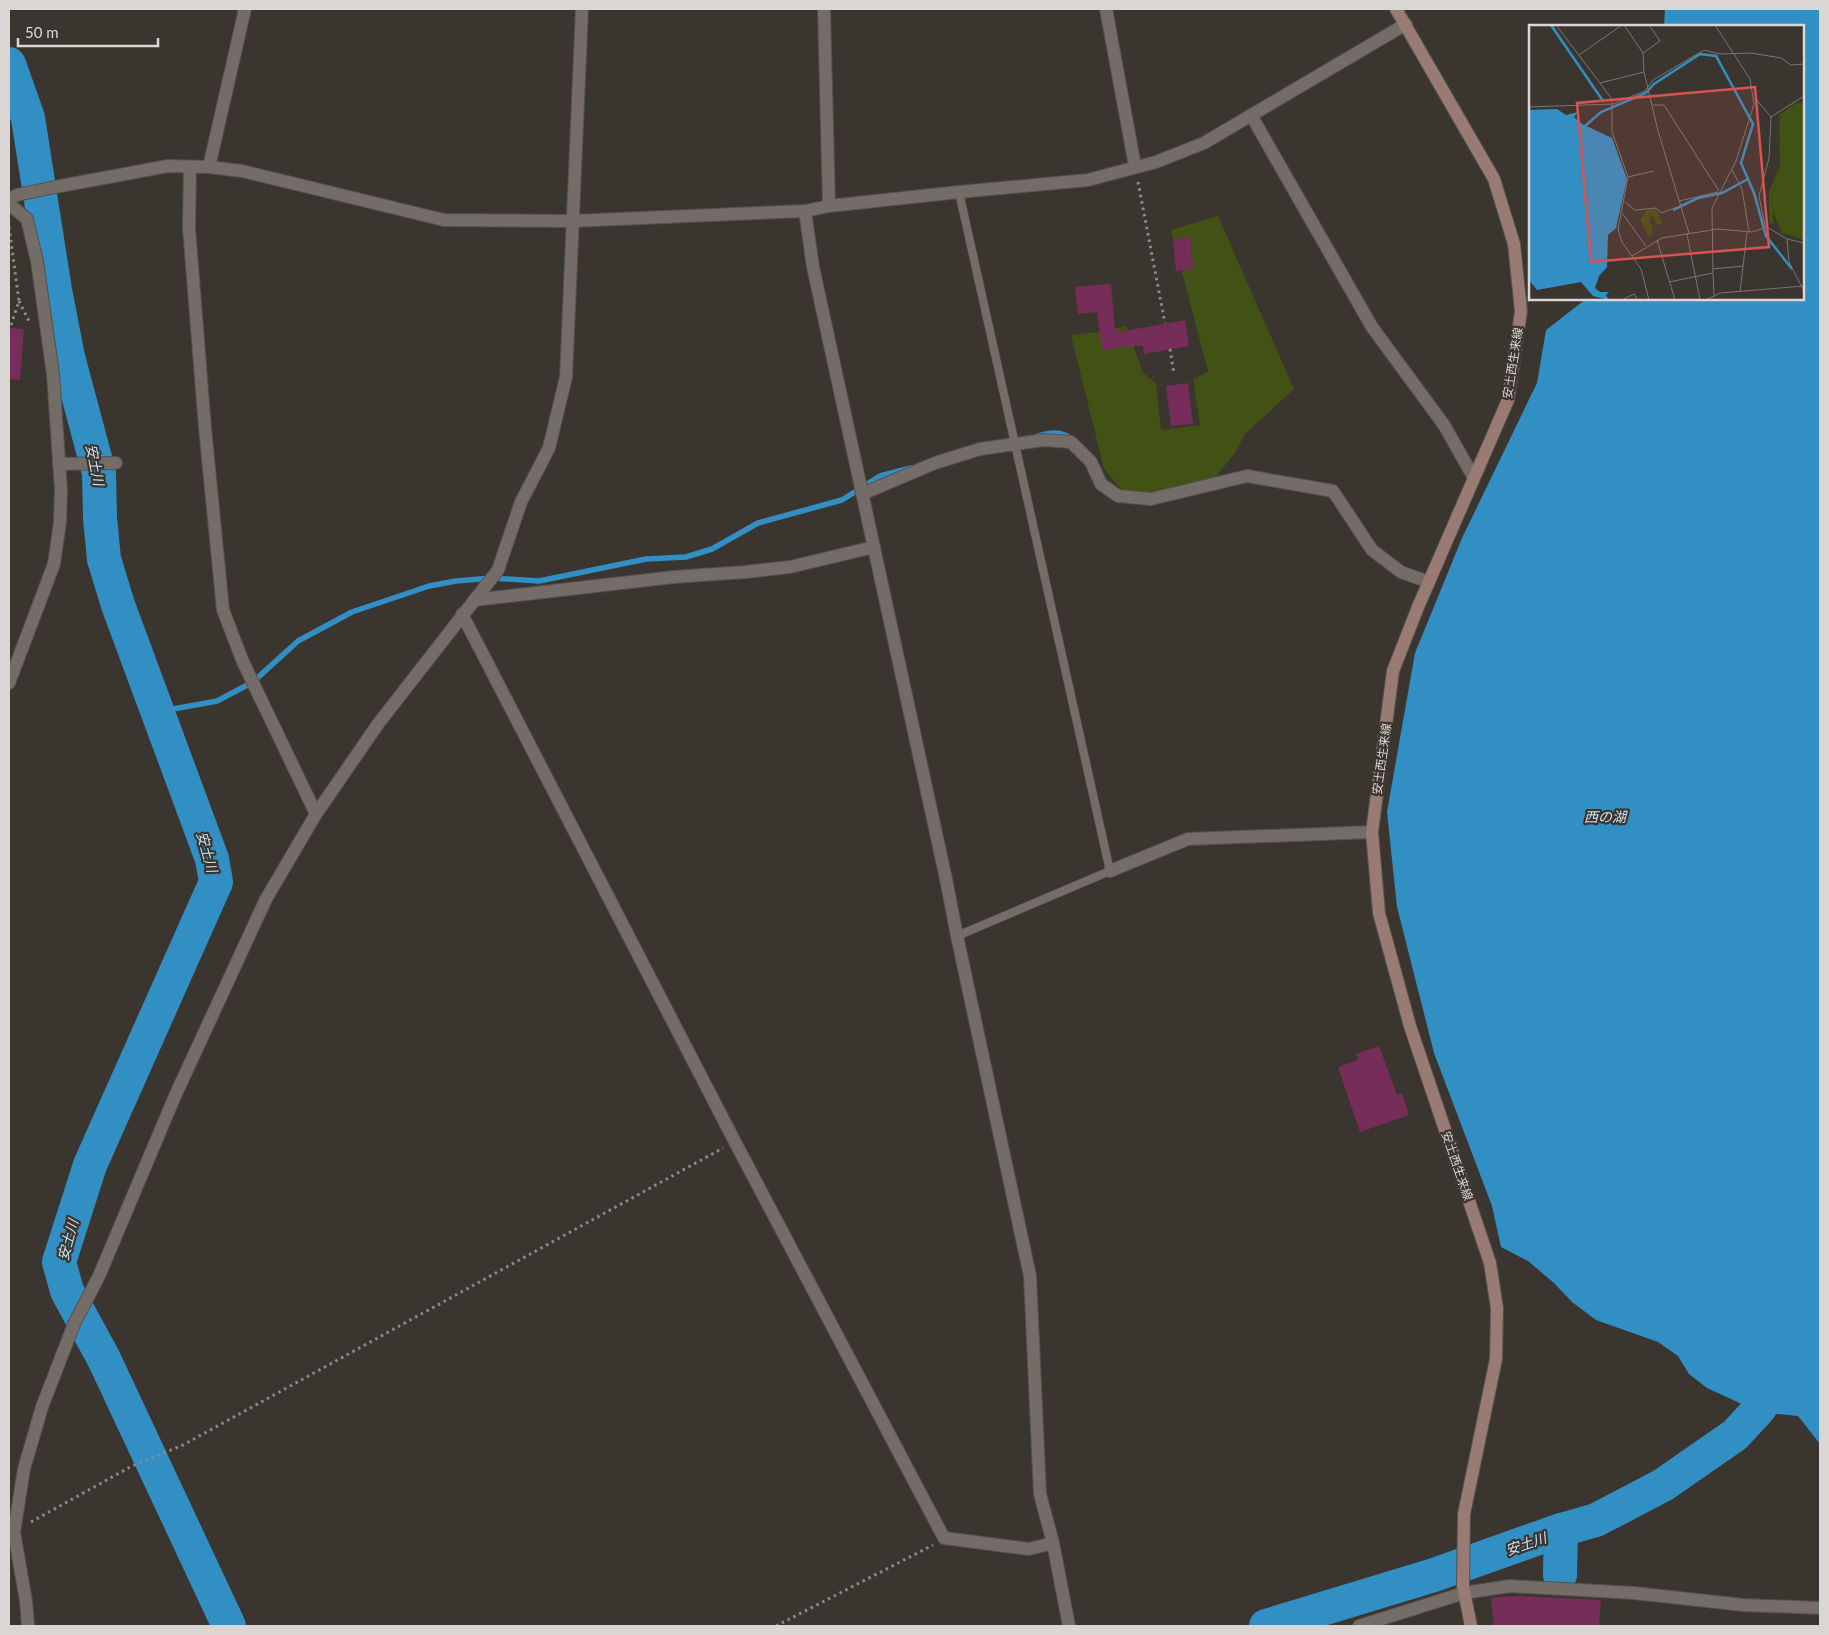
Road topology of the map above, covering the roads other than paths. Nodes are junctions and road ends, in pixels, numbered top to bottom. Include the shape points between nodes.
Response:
1 (245, 9) edge
2 (582, 9) edge
3 (824, 9) edge
4 (1106, 9) edge
5 (1396, 9) edge
6 (1406, 24) junction
7 (1250, 115) junction
8 (1135, 166) junction
9 (190, 167) junction
10 (209, 167) junction
11 (959, 192) junction
12 (12, 199) edge
13 (828, 206) junction
14 (805, 211) junction
15 (572, 221) junction
16 (1015, 445) junction
17 (116, 463) dead end
18 (60, 464) junction
19 (1474, 478) junction
20 (862, 494) junction
21 (874, 547) junction
22 (1429, 582) junction
23 (474, 600) junction
24 (462, 614) junction
25 (9, 683) edge
26 (316, 814) junction
27 (1372, 832) junction
28 (1110, 871) junction
29 (957, 936) junction
30 (11, 1528) edge
31 (1053, 1543) junction
32 (1464, 1590) junction
33 (1820, 1608) edge
34 (28, 1626) edge
35 (1069, 1626) edge
36 (1359, 1626) edge
37 (1471, 1626) edge

1 - 10 street
2 - 15 street
3 - 13 street
4 - 8 street
5 - 6 main road, 安土西生来線
6 - 7 street
6 - 19 main road, 安土西生来線 via 1494,179 1514,244 1521,311 1508,400
7 - 8 street via 1204,143 1156,162
7 - 19 street via 1372,327 1444,425
8 - 11 street via 1088,180
9 - 10 street
9 - 12 street via 168,166 55,187
9 - 26 street via 189,228 223,610 260,701
10 - 15 street via 242,171 444,220
11 - 13 street
11 - 16 lane
12 - 18 street via 27,219 37,261 53,374
13 - 14 street
14 - 15 street
14 - 20 street via 813,267
15 - 23 street via 566,377 549,448 521,502 498,570
16 - 20 street via 980,449 936,463
16 - 22 street via 1044,440 1071,442 1091,462 1101,484 1118,496 1151,499 1247,476 1333,491 1372,550 1401,572
16 - 28 lane
17 - 18 street
18 - 25 street via 60,522 54,564
19 - 22 main road, 安土西生来線
20 - 21 street
21 - 23 street via 790,567
21 - 29 street
22 - 27 main road, 安土西生来線 via 1394,671
23 - 24 street
24 - 26 street via 378,724
24 - 31 street via 944,1538 1030,1549
26 - 30 street via 266,899 175,1096 99,1276 74,1324 42,1407
27 - 28 street via 1188,839
27 - 32 main road, 安土西生来線 via 1379,913 1410,1026 1490,1264 1497,1308 1496,1358 1464,1514
28 - 29 lane
29 - 31 street via 1030,1276 1040,1494
30 - 34 street
31 - 35 street
32 - 33 street via 1510,1586
32 - 36 street
32 - 37 main road, 安土西生来線

